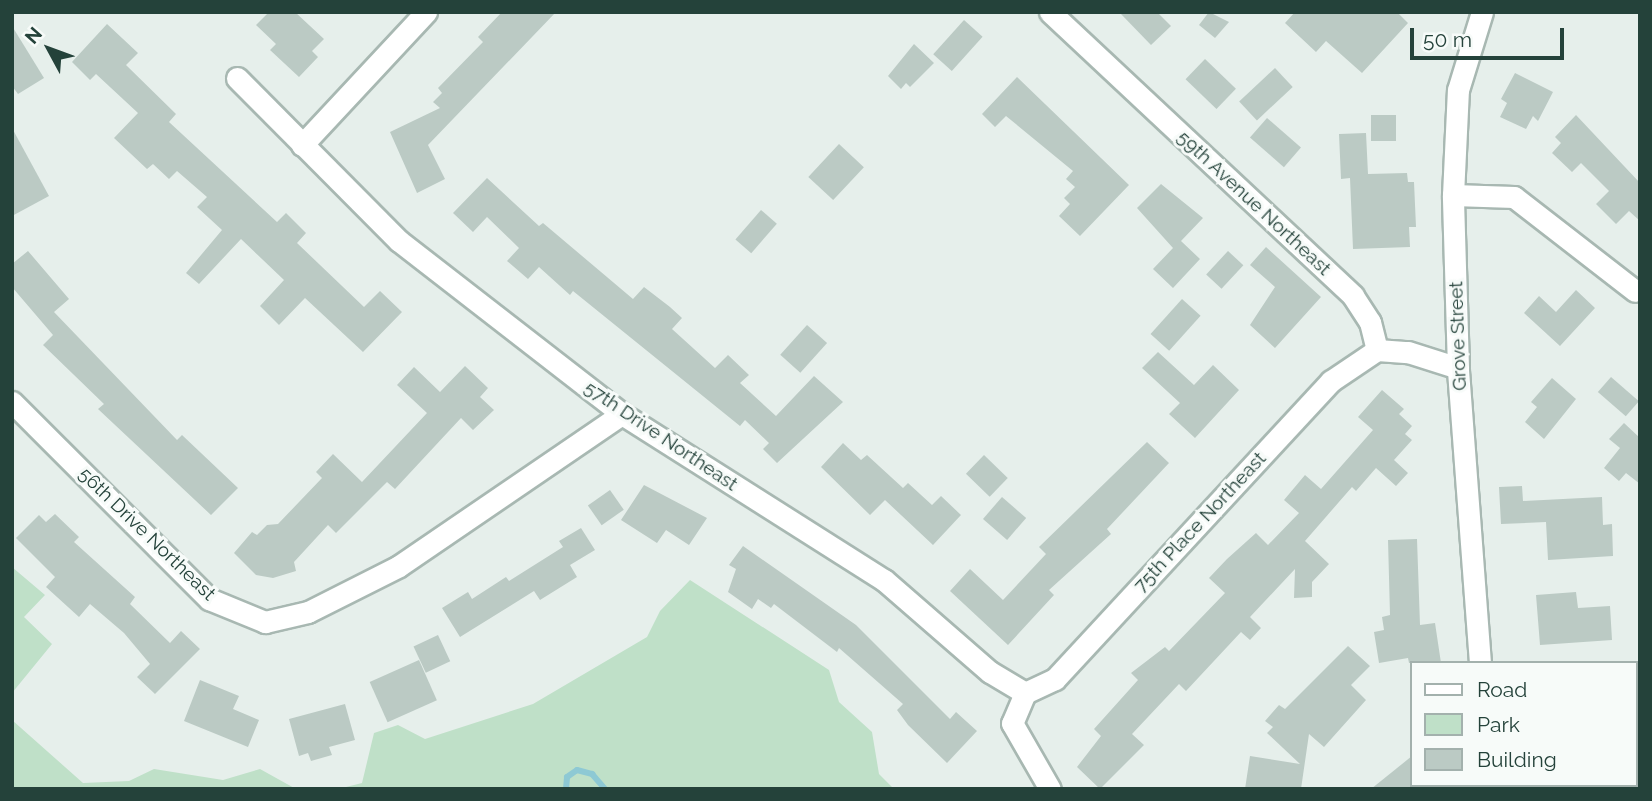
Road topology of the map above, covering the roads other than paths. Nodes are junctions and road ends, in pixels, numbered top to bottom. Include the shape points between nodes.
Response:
1 (426, 12) edge
2 (1050, 12) edge
3 (1482, 12) edge
4 (237, 78) dead end
5 (302, 145) junction
6 (1453, 195) junction
7 (1635, 290) dead end
8 (1377, 350) junction
9 (1458, 368) junction
10 (12, 402) edge
11 (622, 414) junction
12 (1480, 661) edge
13 (1025, 693) junction
14 (1050, 789) edge

1 - 5 street
2 - 8 street, 59th Avenue Northeast via 1353,296 1370,322
3 - 6 street, Grove Street via 1458,90
4 - 5 street, 57th Drive Northeast
5 - 11 street, 57th Drive Northeast via 399,241
6 - 7 street via 1514,197
6 - 9 street, Grove Street
8 - 9 street via 1408,352
8 - 13 street, 75th Place Northeast via 1331,381 1055,679
9 - 12 street, Grove Street
10 - 11 street, 56th Drive Northeast via 209,599 265,622 308,612 399,566
11 - 13 street, 57th Drive Northeast via 884,580 990,672
13 - 14 street via 1013,723

